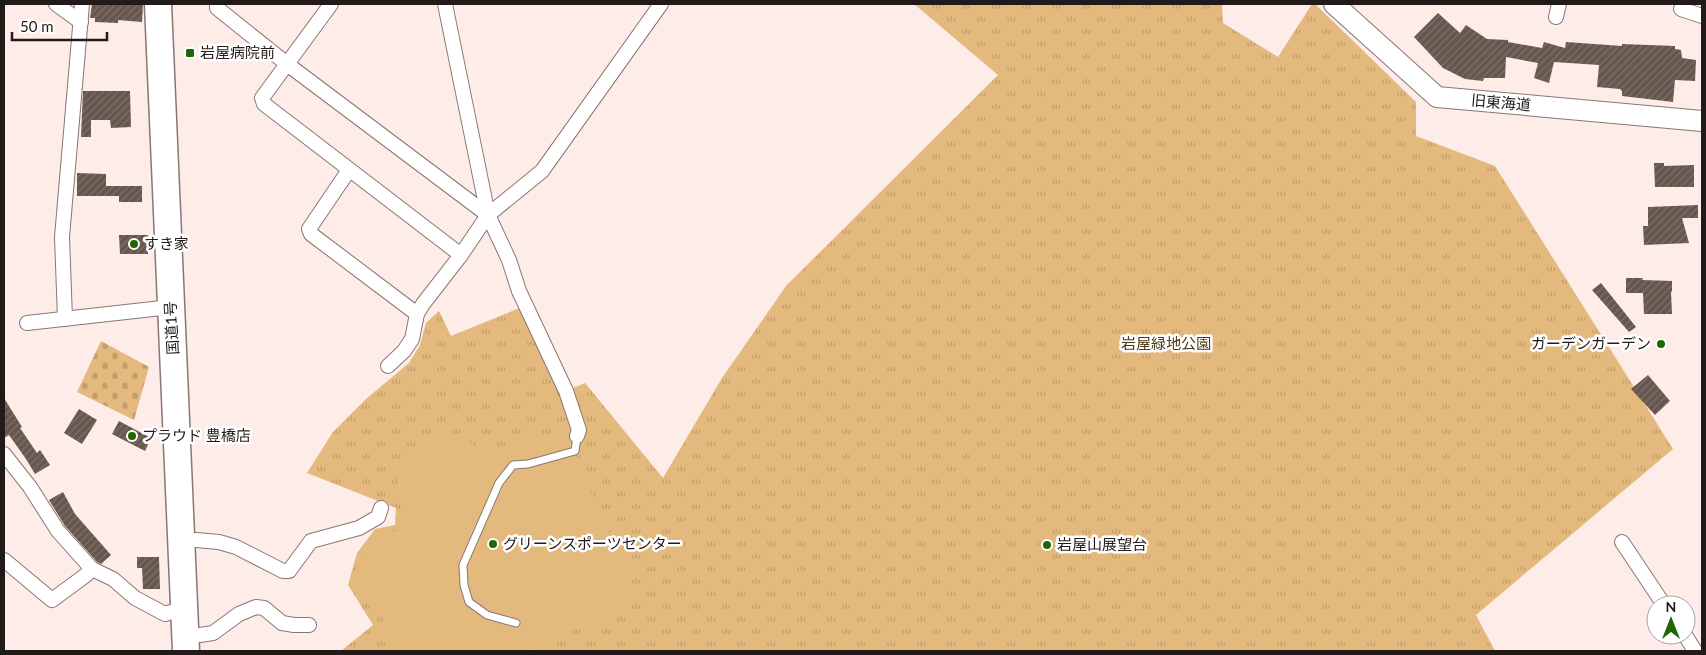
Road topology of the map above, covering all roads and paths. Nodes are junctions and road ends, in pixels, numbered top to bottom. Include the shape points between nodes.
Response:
1 (56, 4) edge
2 (82, 4) edge
3 (158, 4) edge
4 (175, 4) edge
5 (218, 4) edge
6 (331, 4) edge
7 (445, 4) edge
8 (661, 4) edge
9 (1334, 4) edge
10 (1681, 9) dead end
11 (1702, 16) edge
12 (81, 22) junction
13 (287, 64) junction
14 (1702, 122) edge
15 (349, 170) junction
16 (488, 215) junction
17 (461, 256) junction
18 (171, 307) junction
19 (417, 314) junction
20 (65, 319) junction
21 (27, 323) dead end
22 (388, 366) dead end
23 (577, 436) joint
24 (6, 460) edge
25 (381, 508) dead end
26 (196, 540) junction
27 (1622, 542) dead end
28 (4, 560) edge
29 (92, 569) junction
30 (1657, 595) edge
31 (184, 608) junction
32 (516, 624) dead end
33 (309, 625) dead end
34 (196, 646) edge

1 - 12 street
2 - 12 street
3 - 18 highway, 国道1号
4 - 26 highway, 国道1号
5 - 13 street via 217,8
6 - 13 street
7 - 16 street
8 - 16 street via 542,172
9 - 14 street, 旧東海道 via 1437,97
10 - 11 street
12 - 20 street via 62,237
13 - 15 street via 262,98 264,104
13 - 16 street
15 - 17 street
15 - 19 street via 309,229 311,234
16 - 17 street
16 - 23 street via 566,391
17 - 19 street
18 - 20 street
18 - 31 highway, 国道1号
19 - 22 street via 412,339
20 - 21 street
23 - 32 lane via 575,451 513,465 499,483 463,565 464,585 470,602 487,615
24 - 29 street via 30,486 58,531
25 - 26 street via 378,517 359,528 311,541 289,571 219,542
26 - 34 highway, 国道1号
27 - 30 street
28 - 29 street via 52,600
29 - 31 street via 113,579 135,598 165,614
31 - 34 highway, 国道1号
33 - 34 street via 282,623 264,608 256,607 239,614

